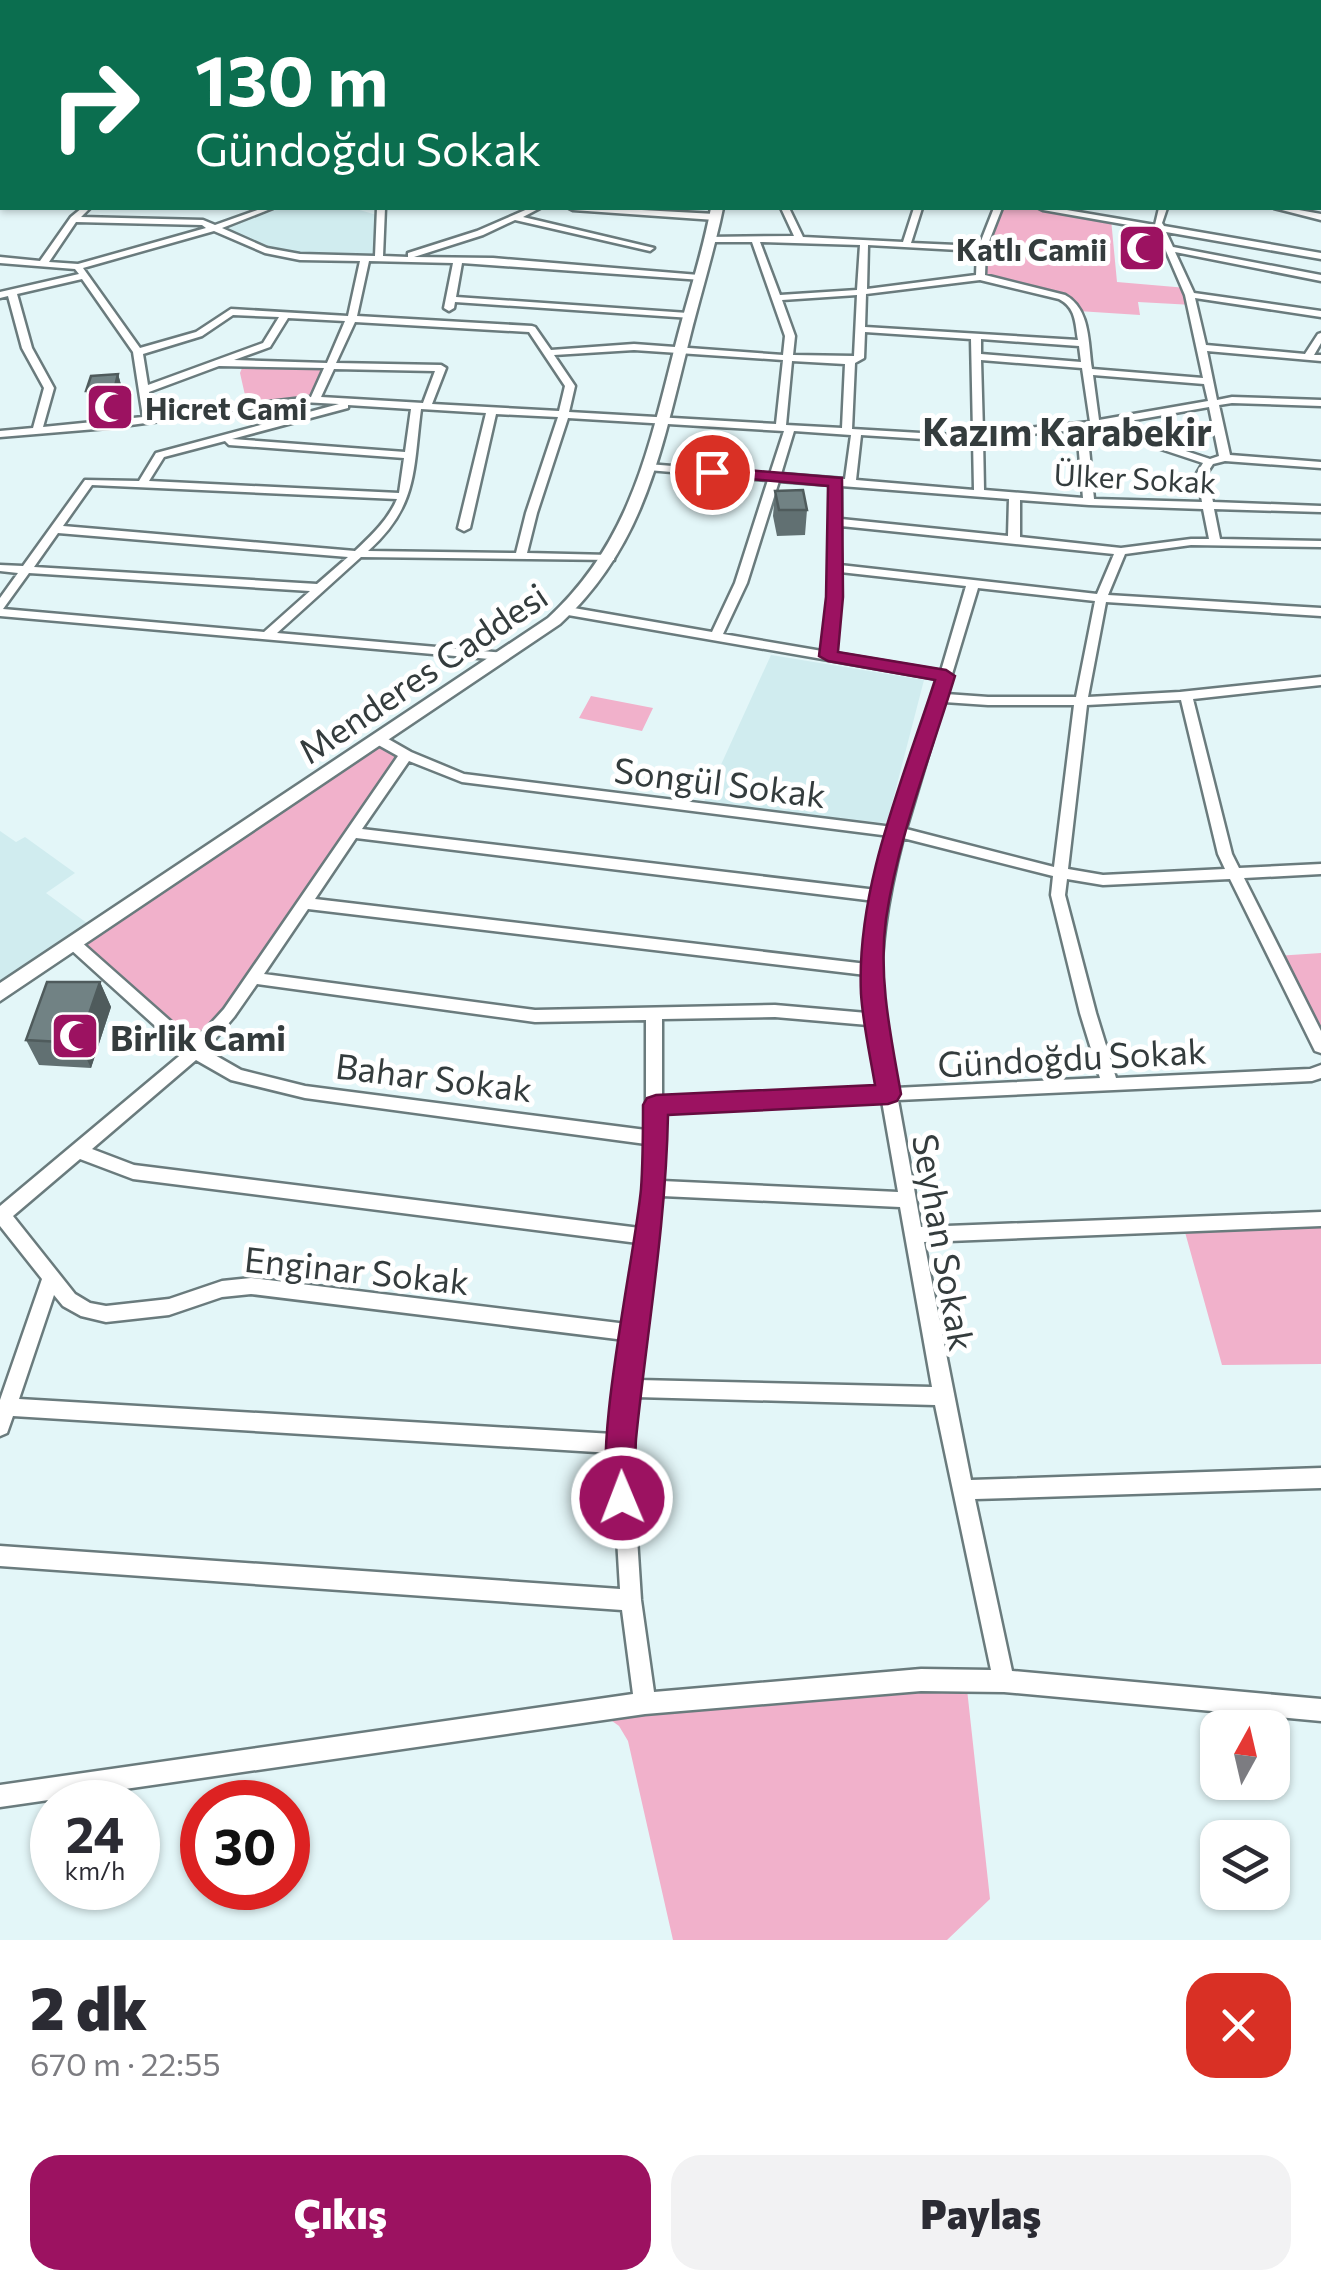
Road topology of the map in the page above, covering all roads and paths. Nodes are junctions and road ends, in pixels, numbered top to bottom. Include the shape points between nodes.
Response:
1 (84, 210) edge
2 (264, 210) edge
3 (380, 210) edge
4 (532, 210) edge
5 (644, 210) edge
6 (786, 210) edge
7 (917, 210) edge
8 (997, 210) edge
9 (1055, 210) edge
10 (1162, 210) edge
11 (1289, 210) edge
12 (716, 212) edge
13 (1321, 216) edge
14 (74, 218) junction
15 (516, 218) junction
16 (218, 227) junction
17 (1161, 228) junction
18 (710, 239) junction
19 (800, 239) junction
20 (756, 242) junction
21 (864, 242) junction
22 (906, 245) junction
23 (650, 248) dead end
24 (1172, 249) junction
25 (982, 250) junction
26 (1321, 256) edge
27 (380, 259) junction
28 (397, 259) junction
29 (0, 260) edge
30 (364, 260) junction
31 (458, 260) junction
32 (42, 265) junction
33 (81, 271) junction
34 (980, 277) junction
35 (699, 278) junction
36 (1321, 278) edge
37 (12, 292) junction
38 (861, 292) junction
39 (0, 295) edge
40 (1190, 295) junction
41 (451, 298) junction
42 (777, 298) junction
43 (285, 314) junction
44 (1321, 314) edge
45 (688, 316) junction
46 (352, 317) junction
47 (447, 322) junction
48 (860, 329) junction
49 (976, 336) junction
50 (1321, 336) edge
51 (1084, 343) junction
52 (1202, 348) junction
53 (679, 351) junction
54 (138, 352) junction
55 (549, 353) junction
56 (1308, 356) junction
57 (788, 358) junction
58 (976, 358) junction
59 (1321, 358) edge
60 (850, 361) junction
61 (218, 363) junction
62 (331, 364) junction
63 (1088, 368) junction
64 (1208, 380) junction
65 (144, 390) junction
66 (314, 399) junction
67 (362, 401) junction
68 (1213, 402) junction
69 (1321, 403) edge
70 (422, 405) junction
71 (492, 410) junction
72 (565, 414) junction
73 (148, 420) junction
74 (663, 420) junction
75 (1095, 424) junction
76 (1082, 426) junction
77 (786, 428) junction
78 (37, 432) junction
79 (851, 432) junction
80 (0, 434) edge
81 (978, 438) junction
82 (213, 441) junction
83 (410, 455) junction
84 (1225, 458) junction
85 (1209, 462) junction
86 (1321, 465) edge
87 (648, 467) junction
88 (776, 477) junction
89 (843, 482) junction
90 (142, 484) junction
91 (979, 493) junction
92 (404, 496) junction
93 (1015, 496) junction
94 (1090, 502) junction
95 (1208, 505) junction
96 (1321, 508) edge
97 (834, 522) junction
98 (464, 528) dead end
99 (56, 529) junction
100 (1014, 540) junction
101 (1215, 542) junction
102 (1321, 544) edge
103 (1120, 551) junction
104 (356, 554) junction
105 (521, 556) junction
106 (610, 558) junction
107 (0, 568) edge
108 (27, 568) junction
109 (834, 568) junction
110 (974, 584) junction
111 (318, 588) junction
112 (1101, 598) junction
113 (0, 609) edge
114 (568, 611) junction
115 (1321, 612) edge
116 (266, 636) junction
117 (716, 636) junction
118 (501, 656) junction
119 (828, 656) junction
120 (946, 676) junction
121 (1321, 681) edge
122 (939, 697) junction
123 (1187, 698) junction
124 (1081, 702) junction
125 (378, 739) junction
126 (406, 755) junction
127 (897, 832) junction
128 (355, 833) junction
129 (1321, 869) edge
130 (1060, 873) junction
131 (1235, 874) junction
132 (880, 896) junction
133 (306, 903) junction
134 (74, 944) junction
135 (871, 970) junction
136 (255, 978) junction
137 (0, 993) edge
138 (654, 1015) junction
139 (875, 1020) junction
140 (1321, 1047) edge
141 (195, 1052) junction
142 (1316, 1073) edge
143 (1110, 1084) junction
144 (888, 1094) junction
145 (656, 1105) junction
146 (655, 1138) junction
147 (78, 1151) junction
148 (654, 1188) junction
149 (906, 1200) junction
150 (1, 1215) edge
151 (1321, 1219) edge
152 (912, 1235) junction
153 (648, 1237) junction
154 (52, 1276) junction
155 (634, 1333) junction
156 (628, 1388) junction
157 (942, 1396) junction
158 (3, 1417) edge
159 (621, 1444) junction
160 (1321, 1478) edge
161 (963, 1490) junction
162 (0, 1556) edge
163 (631, 1600) junction
164 (1004, 1681) junction
165 (645, 1703) junction
166 (1321, 1710) edge
167 (0, 1796) edge

1 - 14 street
2 - 16 street
3 - 27 street
4 - 15 street
5 - 12 street
6 - 19 street
7 - 22 street
8 - 25 street
9 - 17 street
10 - 17 street
11 - 13 street
12 - 18 street, Menderes Caddesi
14 - 16 street
14 - 32 street
15 - 23 street
15 - 28 street
16 - 30 street via 277,253
16 - 33 street
17 - 24 street
17 - 26 street
18 - 20 street
18 - 35 street, Menderes Caddesi
19 - 20 street
19 - 21 street
20 - 42 street
21 - 22 street
21 - 38 street
22 - 25 street
24 - 36 street
24 - 40 street
25 - 34 street
27 - 28 street
27 - 30 street
28 - 31 street
29 - 32 street
30 - 46 street
31 - 35 street
31 - 41 street
32 - 33 street
33 - 37 street
33 - 54 street
34 - 38 street
34 - 51 street via 1073,303
35 - 45 street, Menderes Caddesi
37 - 39 street
37 - 78 street via 27,348 49,388
38 - 42 street
38 - 48 street
40 - 44 street
40 - 52 street
41 - 45 street
41 - 47 street
42 - 57 street via 790,336
43 - 46 street
43 - 54 street via 231,312 199,334
43 - 61 street via 267,345
45 - 53 street, Menderes Caddesi
46 - 47 street
46 - 62 street
47 - 55 street via 528,328
48 - 49 street
48 - 60 street via 859,358
49 - 51 street
49 - 58 street
50 - 56 street
51 - 63 street
52 - 56 street
52 - 64 street
53 - 55 street
53 - 57 street
53 - 74 street, Menderes Caddesi
54 - 65 street
55 - 72 street via 570,386
56 - 59 street
57 - 60 street
57 - 77 street
58 - 63 street
58 - 81 street
60 - 79 street
61 - 62 street
61 - 65 street
62 - 66 street
62 - 70 street via 441,368
63 - 64 street
63 - 75 street
64 - 68 street
65 - 73 street
66 - 67 street
66 - 73 street
67 - 70 street
67 - 82 street
68 - 69 street
68 - 75 street
68 - 84 street
70 - 71 street
70 - 83 street
71 - 72 street
71 - 98 street
72 - 74 street
72 - 105 street via 534,496
73 - 78 street
74 - 77 street
74 - 87 street, Menderes Caddesi
75 - 76 street
75 - 85 street
76 - 81 street
76 - 94 street
77 - 79 street
77 - 88 street
78 - 80 street
79 - 81 street
79 - 89 street
81 - 91 street
82 - 83 street
82 - 90 street via 160,455
83 - 92 street
84 - 85 street
84 - 86 street
85 - 95 street via 1202,473
87 - 88 street, Ülker Sokak
87 - 106 street, Menderes Caddesi
88 - 89 street, Ülker Sokak
88 - 117 street
89 - 91 street, Ülker Sokak
89 - 97 street
90 - 92 street
90 - 99 street via 90,482
91 - 93 street, Ülker Sokak
92 - 104 street via 389,524
93 - 94 street, Ülker Sokak
93 - 100 street
94 - 95 street, Ülker Sokak
95 - 96 street, Ülker Sokak
95 - 101 street
97 - 100 street
97 - 109 street
99 - 104 street
99 - 108 street
100 - 103 street
101 - 102 street
101 - 103 street
103 - 112 street
104 - 105 street
104 - 111 street
105 - 106 street
106 - 114 street, Menderes Caddesi
107 - 108 street
108 - 111 street
108 - 113 street
109 - 110 street
109 - 119 street
110 - 112 street
110 - 120 street, Seyhan Sokak
111 - 116 street
112 - 115 street
112 - 124 street
113 - 116 street
114 - 117 street
114 - 118 street, Menderes Caddesi
116 - 118 street
117 - 119 street
118 - 125 street, Menderes Caddesi
119 - 120 street
120 - 122 street, Seyhan Sokak
121 - 123 street
122 - 124 street
122 - 127 street, Seyhan Sokak
123 - 124 street
123 - 131 street via 1224,854
124 - 130 street
125 - 126 street, Songül Sokak
125 - 134 street, Menderes Caddesi
126 - 127 street, Songül Sokak via 496,784
126 - 128 street
127 - 130 street, Songül Sokak
127 - 132 street, Seyhan Sokak
128 - 132 street
128 - 133 street
129 - 131 street, Songül Sokak
130 - 131 street, Songül Sokak via 1120,880
130 - 143 street via 1058,895
131 - 140 street
132 - 135 street, Seyhan Sokak
133 - 135 street
133 - 136 street
134 - 137 street, Menderes Caddesi
134 - 141 street, Bahar Sokak
135 - 139 street, Seyhan Sokak
136 - 138 street via 535,1016
136 - 141 street
138 - 139 street via 775,1011
138 - 145 street
139 - 144 street, Seyhan Sokak
141 - 146 street, Bahar Sokak via 236,1075 305,1092
141 - 147 street
142 - 143 street, Gündoğdu Sokak
143 - 144 street, Gündoğdu Sokak
144 - 145 street, Gündoğdu Sokak
144 - 149 street, Seyhan Sokak
145 - 146 street
146 - 148 street
147 - 150 street
147 - 153 street via 133,1172
148 - 149 street
148 - 153 street
149 - 152 street, Seyhan Sokak
150 - 154 street, Enginar Sokak
151 - 152 street
152 - 157 street, Seyhan Sokak
153 - 155 street
154 - 155 street, Enginar Sokak via 69,1300 106,1314 169,1307 251,1286
154 - 158 street
155 - 156 street
156 - 157 street
156 - 159 street
157 - 161 street, Seyhan Sokak
158 - 159 street
159 - 163 street
160 - 161 street
161 - 164 street, Seyhan Sokak
162 - 163 street
163 - 165 street
164 - 165 street via 921,1680
164 - 166 street
165 - 167 street

